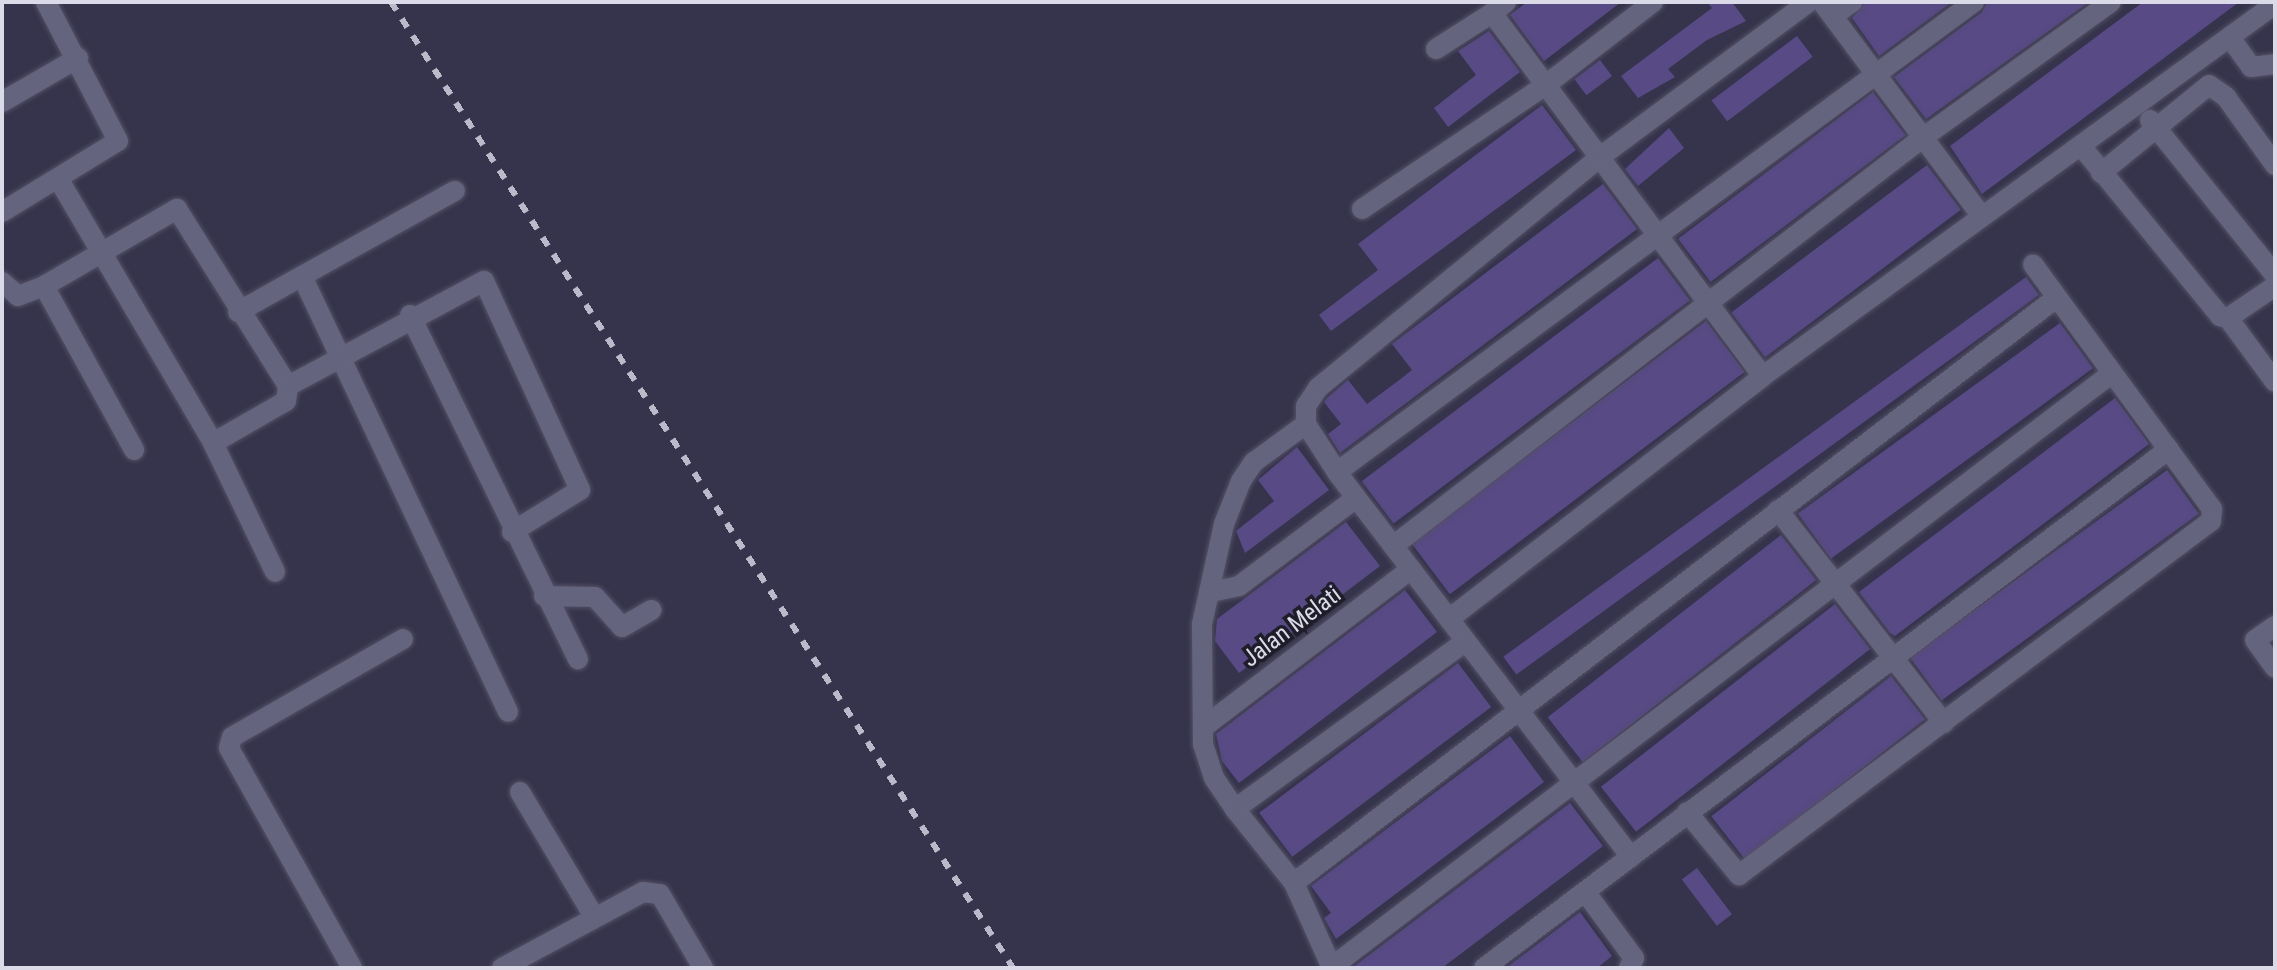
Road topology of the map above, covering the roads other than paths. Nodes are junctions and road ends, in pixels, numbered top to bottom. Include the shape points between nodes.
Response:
1 (46, 2) edge
2 (1653, 2) edge
3 (1809, 2) edge
4 (1852, 2) edge
5 (1974, 2) edge
6 (2111, 2) edge
7 (2275, 4) edge
8 (1499, 7) edge
9 (1828, 9) edge
10 (2231, 39) junction
11 (1436, 49) dead end
12 (78, 58) junction
13 (2275, 64) edge
14 (1877, 75) junction
15 (1547, 84) junction
16 (2, 102) edge
17 (2139, 108) junction
18 (2158, 129) junction
19 (1921, 139) junction
20 (2081, 146) junction
21 (1600, 157) junction
22 (2275, 165) edge
23 (2101, 173) junction
24 (59, 180) junction
25 (455, 191) dead end
26 (1362, 209) dead end
27 (2, 212) edge
28 (1981, 215) junction
29 (1657, 232) junction
30 (101, 252) junction
31 (2033, 264) dead end
32 (2275, 275) edge
33 (302, 276) junction
34 (2, 282) edge
35 (44, 286) junction
36 (2275, 286) edge
37 (2056, 298) junction
38 (1708, 306) junction
39 (238, 312) junction
40 (410, 315) junction
41 (2228, 318) junction
42 (341, 361) junction
43 (2111, 374) junction
44 (1763, 376) junction
45 (2275, 382) edge
46 (288, 386) junction
47 (1306, 424) junction
48 (213, 443) junction
49 (2169, 449) junction
50 (134, 450) dead end
51 (1337, 472) junction
52 (1356, 498) junction
53 (1778, 510) junction
54 (512, 532) junction
55 (1393, 546) junction
56 (1411, 569) junction
57 (275, 572) dead end
58 (1835, 583) junction
59 (1211, 592) junction
60 (544, 596) junction
61 (652, 610) dead end
62 (1449, 619) junction
63 (2275, 626) edge
64 (403, 639) dead end
65 (1465, 642) junction
66 (1894, 654) junction
67 (578, 659) dead end
68 (2275, 668) edge
69 (508, 712) dead end
70 (1518, 713) junction
71 (1944, 723) junction
72 (1205, 726) junction
73 (1571, 786) junction
74 (520, 792) dead end
75 (1235, 809) junction
76 (1687, 812) junction
77 (1631, 857) junction
78 (1294, 883) junction
79 (1586, 893) junction
80 (593, 915) junction
81 (1332, 967) edge
82 (352, 968) edge
83 (502, 968) edge
84 (703, 968) edge
85 (1484, 968) edge
86 (1629, 968) edge

1 - 12 street
2 - 15 street
3 - 21 street
4 - 9 street
5 - 14 street
6 - 19 street
7 - 10 street
8 - 11 street
8 - 15 street
9 - 14 street
10 - 13 street via 2251,67 2261,70
10 - 17 street
12 - 16 street
12 - 24 street via 118,141
14 - 19 street
14 - 29 street
15 - 21 street
15 - 26 street
17 - 18 street
17 - 20 street
18 - 22 street via 2209,85 2217,87
18 - 23 street
18 - 32 street
19 - 28 street
19 - 38 street
20 - 23 street
20 - 28 street
21 - 29 street
21 - 47 street via 1318,388 1306,406
23 - 41 street via 2216,313
24 - 27 street
24 - 30 street
25 - 33 street
28 - 44 street
29 - 38 street
29 - 51 street
30 - 35 street
30 - 39 street via 177,209
30 - 48 street
31 - 37 street
33 - 39 street
33 - 42 street
34 - 35 street via 18,296
35 - 50 street
36 - 41 street
37 - 43 street
37 - 53 street
38 - 44 street
38 - 55 street
39 - 46 street
40 - 42 street
40 - 54 street
40 - 54 street via 479,281 488,284 580,490
41 - 45 street
42 - 46 street
42 - 69 street
43 - 49 street
43 - 58 street
44 - 62 street
46 - 48 street via 286,401
47 - 51 street
47 - 59 street via 1254,462 1241,481 1224,524
48 - 57 street
49 - 66 street
49 - 71 street via 2212,509 2211,521
51 - 52 street
52 - 55 street
52 - 59 street via 1239,586
53 - 58 street
53 - 70 street
54 - 60 street
55 - 56 street
56 - 62 street
56 - 72 street, Jalan Melati
58 - 66 street
58 - 73 street
59 - 72 street via 1202,624
60 - 61 street via 595,597 622,627
60 - 67 street
62 - 65 street
63 - 68 street via 2255,640
64 - 82 street via 232,737 229,748
65 - 70 street
65 - 75 street
66 - 71 street
66 - 76 street
70 - 73 street
70 - 78 street
71 - 76 street via 1739,875
72 - 75 street via 1203,744 1214,778
73 - 77 street
73 - 81 street
74 - 80 street
75 - 78 street
76 - 77 street
77 - 79 street
78 - 81 street
79 - 85 street
79 - 86 street via 1634,958
80 - 83 street
80 - 84 street via 631,892 660,894

